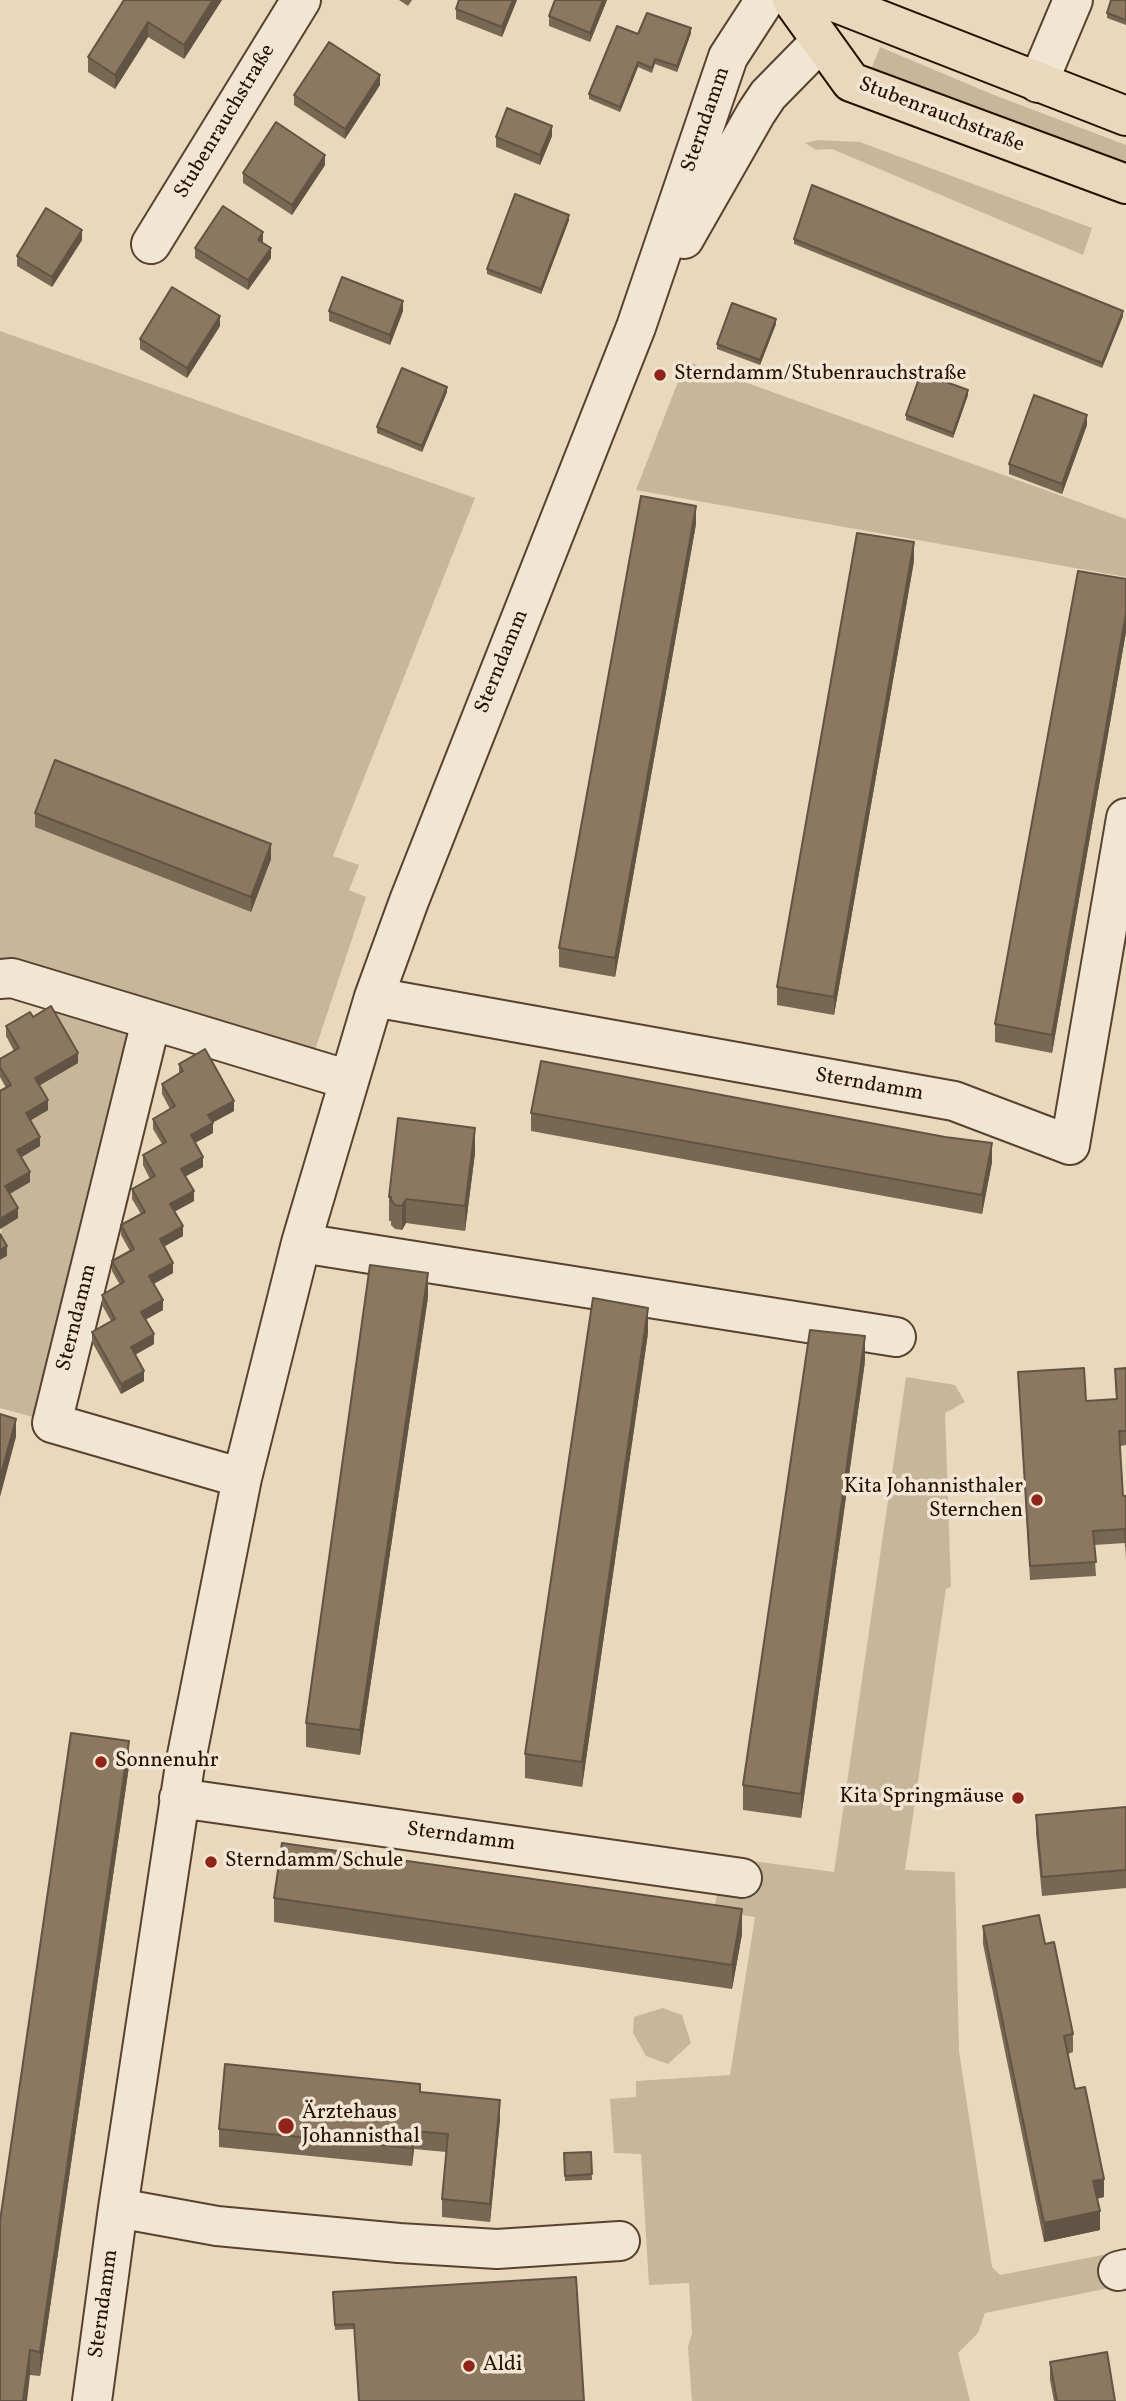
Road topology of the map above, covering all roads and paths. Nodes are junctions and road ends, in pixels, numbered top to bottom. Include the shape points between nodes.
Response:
1 (301, 0) edge
2 (765, 0) edge
3 (792, 0) edge
4 (830, 0) edge
5 (1073, 0) edge
6 (821, 41) junction
7 (1038, 83) junction
8 (1126, 117) edge
9 (1126, 184) edge
10 (152, 244) dead end
11 (636, 327) junction
12 (1126, 818) edge
13 (0, 979) edge
14 (374, 997) junction
15 (151, 1021) junction
16 (349, 1080) junction
17 (301, 1243) junction
18 (896, 1337) dead end
19 (242, 1478) junction
20 (179, 1798) junction
21 (742, 1878) dead end
22 (118, 2208) junction
23 (620, 2241) dead end
24 (92, 2401) edge

1 - 10 street, Stubenrauchstraße
2 - 11 street, Sterndamm via 728,57
3 - 6 main road, Stubenrauchstraße
4 - 7 main road
5 - 7 street
6 - 9 main road, Stubenrauchstraße via 851,82
6 - 11 street, Sterndamm via 756,113
7 - 8 main road
11 - 14 street, Sterndamm
12 - 14 street, Sterndamm via 1070,1145 954,1101
13 - 15 street via 12,978
14 - 16 street, Sterndamm
15 - 16 street
15 - 19 street, Sterndamm via 52,1423
16 - 17 street, Sterndamm
17 - 18 street
17 - 19 street, Sterndamm
19 - 20 street, Sterndamm
20 - 21 street, Sterndamm
20 - 22 street, Sterndamm
22 - 23 street via 217,2226 411,2244 497,2249
22 - 24 street, Sterndamm

